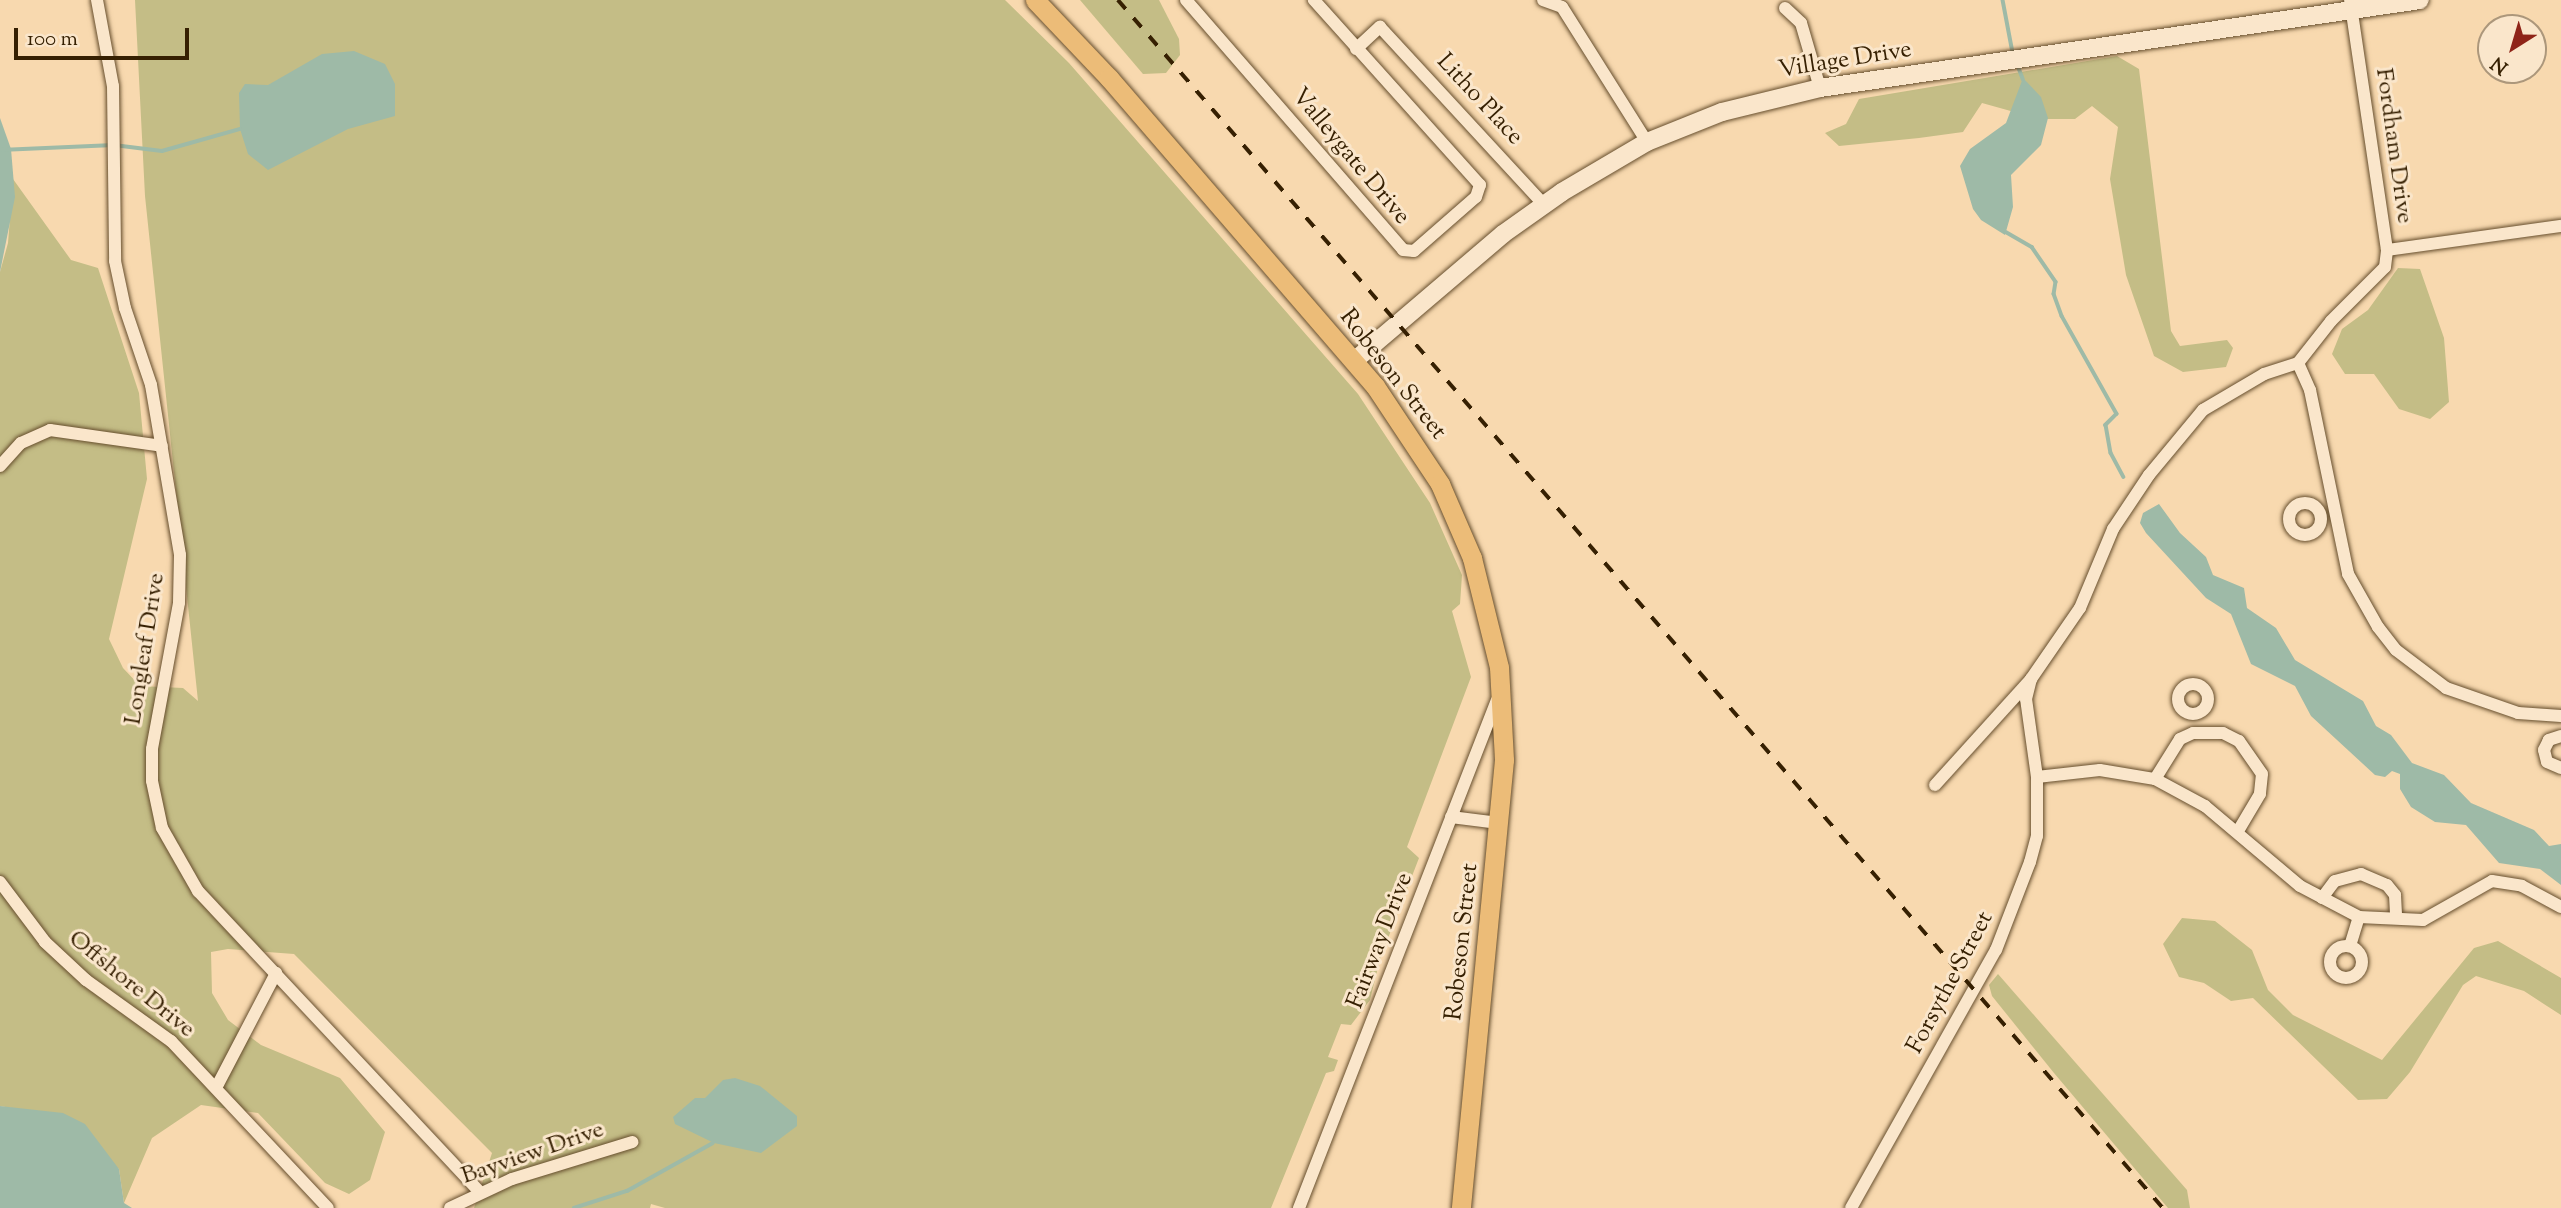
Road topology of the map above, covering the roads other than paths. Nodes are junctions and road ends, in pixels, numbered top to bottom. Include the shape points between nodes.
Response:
1 (97, 0) edge
2 (1035, 0) edge
3 (1186, 0) edge
4 (1314, 0) edge
5 (1543, 0) edge
6 (2420, 0) edge
7 (2351, 5) edge
8 (1785, 8) dead end
9 (1356, 49) junction
10 (1820, 88) junction
11 (1647, 142) junction
12 (1544, 205) junction
13 (2561, 226) edge
14 (2388, 250) junction
15 (1354, 361) junction
16 (2298, 363) junction
17 (162, 446) junction
18 (0, 466) edge
19 (2031, 679) junction
20 (1502, 688) junction
21 (2195, 714) dead end
22 (2559, 717) edge
23 (2199, 732) junction
24 (2560, 736) edge
25 (2561, 768) edge
26 (2037, 777) junction
27 (2155, 779) junction
28 (1935, 785) dead end
29 (1451, 817) junction
30 (1499, 823) junction
31 (2238, 831) junction
32 (0, 882) edge
33 (2322, 898) junction
34 (2561, 907) edge
35 (2359, 916) junction
36 (2396, 917) junction
37 (2350, 946) dead end
38 (276, 973) junction
39 (216, 1088) junction
40 (632, 1142) dead end
41 (480, 1192) junction
42 (327, 1208) edge
43 (450, 1208) edge
44 (1298, 1208) edge
45 (1461, 1208) edge
46 (1851, 1208) edge

1 - 17 street, Longleaf Drive via 113,86 116,261 125,308 152,385
2 - 15 main road, Robeson Street via 1109,78
3 - 9 street, Valleygate Drive via 1403,250 1414,251 1476,197 1479,185
4 - 9 street, Valleygate Drive
5 - 11 street via 1562,7
6 - 7 main road, Village Drive
7 - 10 main road, Village Drive
7 - 14 street, Fordham Drive
8 - 10 street via 1801,23
9 - 12 street, Litho Place via 1380,27
10 - 11 main road, Village Drive via 1722,112
11 - 12 main road, Village Drive
12 - 15 main road, Village Drive
13 - 14 street, Fordham Drive
14 - 16 street via 2379,277 2331,321
15 - 20 main road, Robeson Street via 1419,446 1458,520 1484,596
16 - 19 street via 2264,374 2203,410 2149,475 2113,529 2080,608
16 - 22 street via 2310,390 2326,515 2360,601 2396,650 2446,688 2518,713
17 - 18 street via 50,430 21,443
17 - 38 street, Longleaf Drive via 180,579 152,749 155,805 183,871
19 - 26 street, Forsythe Street via 2026,699
19 - 28 street
20 - 29 street, Fairway Drive
20 - 30 main road, Robeson Street via 1504,760
21 - 23 street
22 - 24 street
23 - 27 street via 2180,739
23 - 31 street via 2223,733 2239,741 2262,775 2260,794
24 - 25 street via 2549,740 2544,750 2547,762
26 - 27 street via 2100,770
26 - 46 street, Forsythe Street via 2037,836 2005,932
27 - 31 street via 2189,796
29 - 30 street
29 - 44 street, Fairway Drive
30 - 45 main road, Robeson Street
31 - 33 street via 2300,886
32 - 39 street, Offshore Drive via 29,924 68,965 153,1025
33 - 35 street
33 - 36 street via 2335,881 2349,874 2369,876 2395,895
34 - 36 street via 2522,886 2492,881 2474,888 2441,913 2423,919
35 - 36 street
35 - 37 street
38 - 39 street
38 - 41 street, Longleaf Drive
39 - 42 street, Offshore Drive
40 - 41 street, Bayview Drive
41 - 43 street, Bayview Drive

